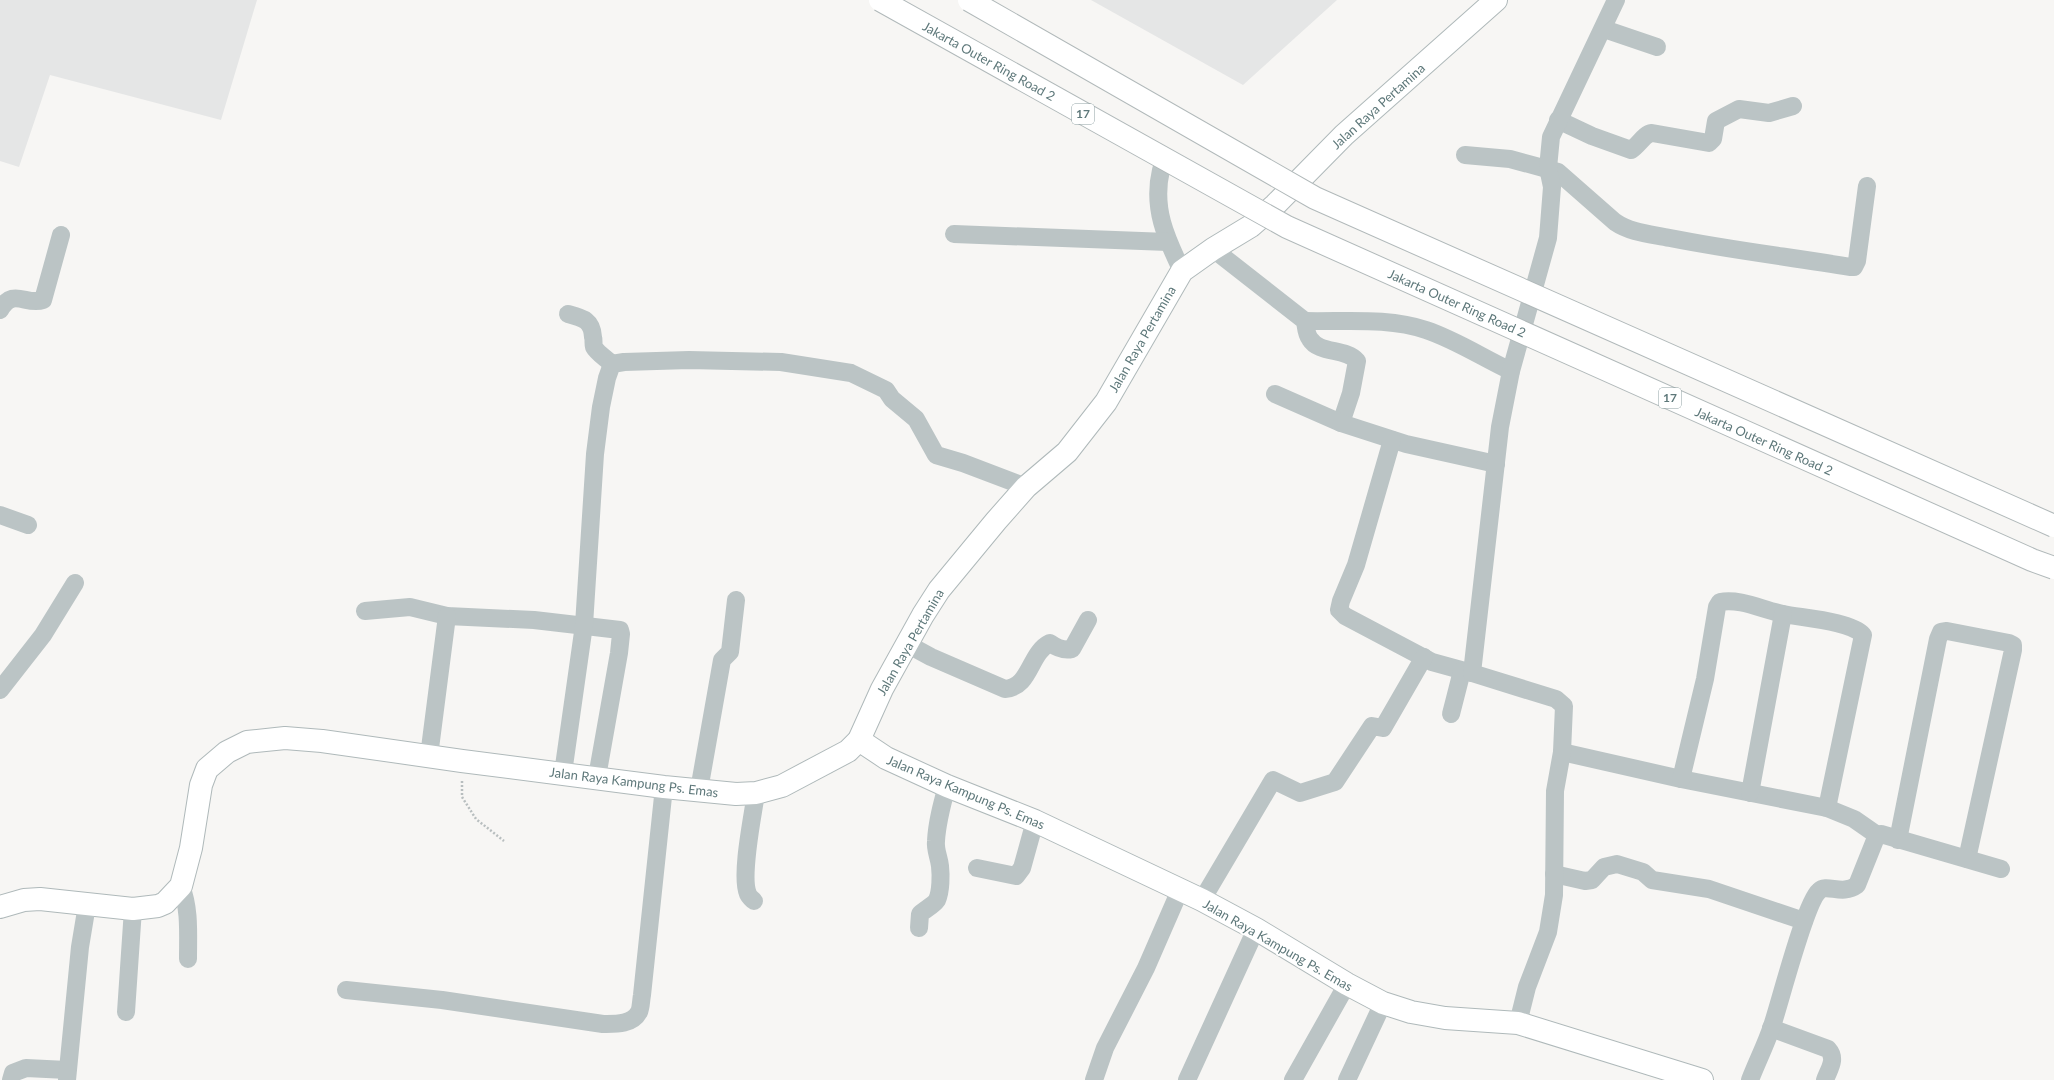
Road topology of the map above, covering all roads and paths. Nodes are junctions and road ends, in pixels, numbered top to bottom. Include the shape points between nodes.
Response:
1 (880, 0) edge
2 (969, 0) edge
3 (1496, 0) edge
4 (1616, 0) edge
5 (1604, 29) junction
6 (1657, 47) dead end
7 (1793, 106) dead end
8 (1558, 120) junction
9 (1464, 155) dead end
10 (1548, 168) junction
11 (1161, 170) dead end
12 (1866, 186) dead end
13 (954, 234) dead end
14 (61, 235) dead end
15 (1168, 242) junction
16 (1213, 249) junction
17 (1182, 271) junction
18 (0, 310) edge
19 (568, 314) dead end
20 (1305, 321) junction
21 (612, 364) junction
22 (1511, 371) junction
23 (1275, 394) dead end
24 (1341, 423) junction
25 (1392, 440) junction
26 (1496, 464) junction
27 (1026, 487) junction
28 (0, 515) edge
29 (28, 525) dead end
30 (2054, 526) edge
31 (2054, 568) edge
32 (75, 583) dead end
33 (736, 600) dead end
34 (365, 611) dead end
35 (1783, 614) junction
36 (447, 616) junction
37 (1088, 620) dead end
38 (584, 625) junction
39 (907, 644) junction
40 (1424, 657) junction
41 (1467, 672) junction
42 (0, 690) edge
43 (1451, 714) dead end
44 (859, 740) junction
45 (1562, 752) junction
46 (429, 756) junction
47 (462, 761) junction
48 (563, 773) junction
49 (597, 777) junction
50 (1681, 779) junction
51 (947, 786) junction
52 (664, 787) junction
53 (699, 790) junction
54 (756, 793) junction
55 (1750, 793) junction
56 (1828, 808) junction
57 (1035, 821) junction
58 (1877, 835) junction
59 (1898, 840) junction
60 (504, 841) dead end
61 (1967, 859) junction
62 (977, 868) dead end
63 (2001, 869) dead end
64 (1554, 874) junction
65 (181, 886) junction
66 (1180, 890) junction
67 (1202, 900) junction
68 (754, 901) dead end
69 (87, 905) junction
70 (0, 907) edge
71 (133, 909) junction
72 (1804, 921) junction
73 (919, 928) dead end
74 (1256, 929) junction
75 (188, 958) dead end
76 (1347, 984) junction
77 (346, 990) dead end
78 (1383, 1003) junction
79 (126, 1012) dead end
80 (1518, 1023) junction
81 (1771, 1028) junction
82 (67, 1075) edge
83 (11, 1080) edge
84 (1094, 1080) edge
85 (1187, 1080) edge
86 (1293, 1080) edge
87 (1347, 1080) edge
88 (1702, 1080) edge
89 (1750, 1080) edge
90 (1824, 1080) edge

1 - 31 main road, Jakarta Outer Ring Road 2 / 17, bridge via 1287,227
2 - 30 main road, bridge via 1315,198
3 - 16 main road, Jalan Raya Pertamina via 1344,135 1251,226
4 - 5 street
5 - 6 street
5 - 8 street
7 - 8 street via 1769,113 1739,109 1716,121 1713,139 1709,143 1652,132 1631,150
8 - 10 street via 1551,137
9 - 10 street via 1510,159
10 - 12 street via 1562,175 1623,227 1688,242 1851,267 1857,261
10 - 22 street via 1552,187 1548,238
11 - 15 street via 1158,200 1164,234
13 - 15 street
14 - 18 street via 43,300 13,298
15 - 17 street
16 - 17 main road, Jalan Raya Pertamina
16 - 20 street
17 - 27 main road, Jalan Raya Pertamina via 1106,402 1067,452
19 - 21 street via 589,322 593,345
20 - 22 street via 1408,324 1446,337
20 - 24 street via 1313,343 1357,361 1351,393
21 - 27 street via 689,360 781,362 850,373 886,390 892,399 916,419 936,455
21 - 38 street via 601,407 595,454
22 - 26 street
23 - 24 street
24 - 25 street
25 - 26 street
25 - 40 street via 1356,565 1339,610 1345,616
26 - 41 street
27 - 39 main road, Jalan Raya Pertamina via 939,590
28 - 29 street
32 - 42 street via 43,635
33 - 53 street via 730,652 722,660
34 - 36 street via 410,607
35 - 50 street via 1733,601 1720,602
35 - 55 street
35 - 56 street via 1831,622 1855,629 1863,635
36 - 38 street
36 - 46 street
37 - 39 street via 1072,649 1067,651 1050,643 1043,646 1021,683 1013,689 1005,689
38 - 48 street
38 - 49 street via 620,630 621,634
39 - 44 main road, Jalan Raya Pertamina via 882,689
40 - 41 street
40 - 67 street via 1383,728 1372,726 1335,782 1300,793 1273,780
41 - 43 street
41 - 45 street via 1556,699 1564,706
44 - 51 main road, Jalan Raya Kampung Ps. Emas via 886,758
44 - 54 main road, Jalan Raya Kampung Ps. Emas via 848,751 821,767 782,786
45 - 50 street
45 - 64 street via 1555,791
46 - 47 main road, Jalan Raya Kampung Ps. Emas
46 - 65 main road, Jalan Raya Kampung Ps. Emas via 285,738 247,742 227,752 211,764 203,780 191,848
47 - 48 main road, Jalan Raya Kampung Ps. Emas
47 - 60 path via 462,797 476,819
48 - 49 main road, Jalan Raya Kampung Ps. Emas
49 - 52 main road, Jalan Raya Kampung Ps. Emas
50 - 55 street
51 - 57 main road, Jalan Raya Kampung Ps. Emas
51 - 73 street via 938,816 936,843 940,864 939,889 932,906 920,914
52 - 53 main road, Jalan Raya Kampung Ps. Emas
52 - 77 street via 642,995 639,1012 631,1019 621,1024 603,1024 442,1000
53 - 54 main road, Jalan Raya Kampung Ps. Emas via 736,794
54 - 68 street via 746,869 748,895
55 - 56 street
56 - 58 street via 1854,819
57 - 62 street via 1022,868 1016,876
57 - 66 main road, Jalan Raya Kampung Ps. Emas
58 - 59 street via 1882,834
58 - 72 street via 1857,885 1846,891 1822,889 1818,892
59 - 61 street
59 - 61 street via 1941,632 1948,631 2009,643 2013,645 2013,650
61 - 63 street
64 - 72 street via 1585,881 1592,880 1604,867 1617,864 1643,872 1652,880 1709,889
64 - 80 street via 1554,895 1548,932 1526,987
65 - 71 main road, Jalan Raya Kampung Ps. Emas via 165,903
65 - 75 street via 186,900
66 - 67 main road, Jalan Raya Kampung Ps. Emas
66 - 84 street via 1146,968 1105,1048
67 - 74 main road, Jalan Raya Kampung Ps. Emas
69 - 70 main road, Jalan Raya Kampung Ps. Emas via 40,899 24,900
69 - 71 main road, Jalan Raya Kampung Ps. Emas
69 - 82 street via 80,947
71 - 79 street
72 - 81 street
74 - 76 main road, Jalan Raya Kampung Ps. Emas
74 - 85 street
76 - 78 main road, Jalan Raya Kampung Ps. Emas
76 - 86 street
78 - 80 main road, Jalan Raya Kampung Ps. Emas via 1411,1012 1445,1018
78 - 87 street
80 - 88 main road, Jalan Raya Kampung Ps. Emas
81 - 89 street
81 - 90 street via 1828,1049 1833,1059
82 - 83 street via 26,1068 13,1073

